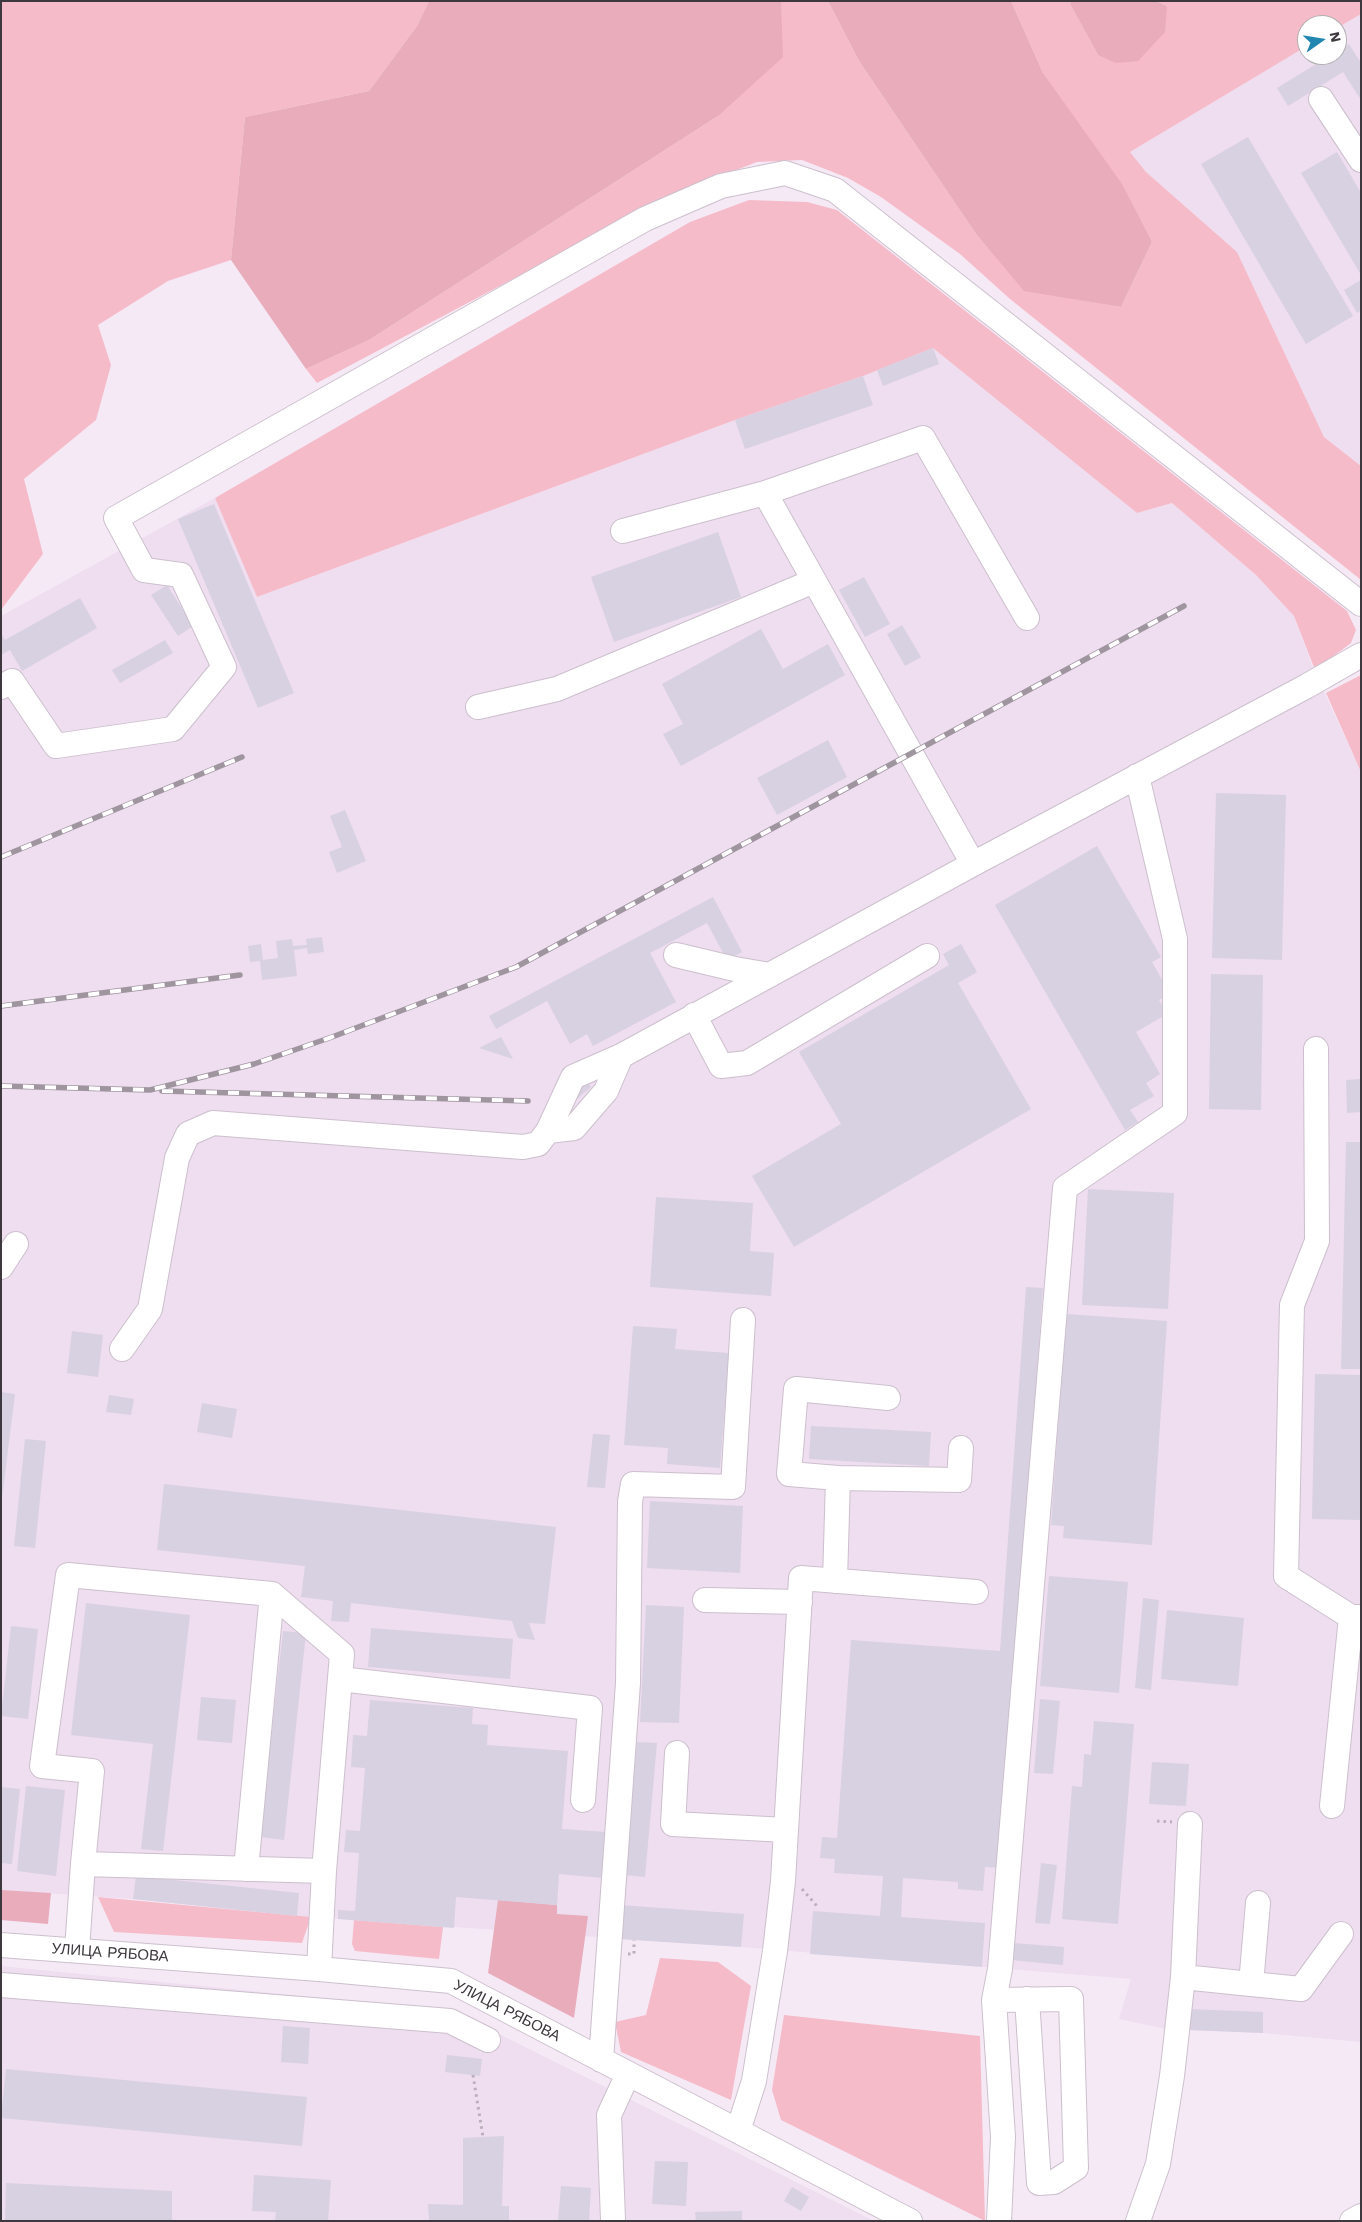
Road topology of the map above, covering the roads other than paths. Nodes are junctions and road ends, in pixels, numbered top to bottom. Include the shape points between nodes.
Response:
1 (1321, 99) dead end
2 (1361, 160) edge
3 (765, 493) junction
4 (623, 531) dead end
5 (814, 581) junction
6 (1361, 604) edge
7 (1027, 618) dead end
8 (1361, 655) edge
9 (1, 687) edge
10 (478, 707) dead end
11 (1137, 776) junction
12 (973, 864) junction
13 (676, 955) dead end
14 (927, 956) dead end
15 (770, 975) junction
16 (694, 1015) junction
17 (1316, 1049) dead end
18 (621, 1056) junction
19 (548, 1131) junction
20 (16, 1244) dead end
21 (1, 1267) edge
22 (743, 1320) dead end
23 (122, 1349) dead end
24 (888, 1398) dead end
25 (961, 1448) dead end
26 (838, 1478) junction
27 (835, 1581) junction
28 (976, 1592) dead end
29 (272, 1594) junction
30 (705, 1600) dead end
31 (800, 1602) junction
32 (1356, 1617) edge
33 (340, 1679) junction
34 (677, 1753) dead end
35 (583, 1800) dead end
36 (1332, 1806) dead end
37 (1190, 1824) dead end
38 (786, 1830) junction
39 (83, 1864) junction
40 (246, 1869) junction
41 (324, 1871) junction
42 (1258, 1903) dead end
43 (1340, 1934) dead end
44 (1, 1945) edge
45 (77, 1950) junction
46 (319, 1969) junction
47 (1183, 1977) junction
48 (1251, 1984) junction
49 (1, 1985) edge
50 (994, 2000) junction
51 (1027, 2000) junction
52 (503, 2009) junction
53 (601, 2060) junction
54 (628, 2074) junction
55 (738, 2131) junction
56 (1361, 2216) edge
57 (613, 2220) edge
58 (910, 2221) edge
59 (999, 2221) edge
60 (1138, 2221) edge
61 (1352, 2221) edge

1 - 2 street
3 - 4 street
3 - 5 street
3 - 7 street via 924,438
5 - 10 street via 557,689
5 - 12 street
6 - 9 street via 835,190 785,173 721,186 645,219 116,518 144,570 181,575 224,667 173,729 56,746 12,681
8 - 11 street
11 - 12 street
11 - 50 street via 1175,939 1175,1113 1065,1188 1000,1969
12 - 15 street
13 - 15 street
14 - 16 street via 747,1063 721,1066
15 - 16 street
16 - 18 street
17 - 32 street via 1317,1242 1292,1305 1286,1576
18 - 19 street via 573,1077
18 - 19 street via 606,1091 574,1128
19 - 23 street via 538,1144 523,1147 213,1122 188,1134 177,1158 150,1309
20 - 21 street
22 - 53 street via 732,1487 633,1484 628,1683
24 - 26 street via 796,1389 789,1474
25 - 26 street via 959,1480
26 - 27 street
27 - 28 street
27 - 31 street via 801,1578
29 - 33 street via 342,1654
29 - 39 street via 68,1575 42,1766 92,1771
29 - 40 street
30 - 31 street
31 - 38 street
32 - 36 street
33 - 35 street via 590,1708
33 - 41 street
34 - 38 street via 673,1824
37 - 47 street
38 - 55 street via 775,1951 754,2081
39 - 40 street
39 - 45 street
40 - 41 street
41 - 46 street
42 - 48 street
43 - 48 street via 1301,1989
44 - 45 street, УЛИЦА РЯБОВА
45 - 46 street, УЛИЦА РЯБОВА
46 - 52 street, УЛИЦА РЯБОВА via 451,1981
47 - 48 street
47 - 60 street via 1158,2164
49 - 52 street via 450,2021 485,2046
50 - 51 street
50 - 59 street via 1003,2137
51 - 51 street via 1071,1998 1076,2168 1054,2182 1039,2183
52 - 53 street, УЛИЦА РЯБОВА
53 - 54 street, УЛИЦА РЯБОВА
54 - 55 street, УЛИЦА РЯБОВА
54 - 57 street via 610,2115
55 - 58 street, УЛИЦА РЯБОВА
56 - 61 street

